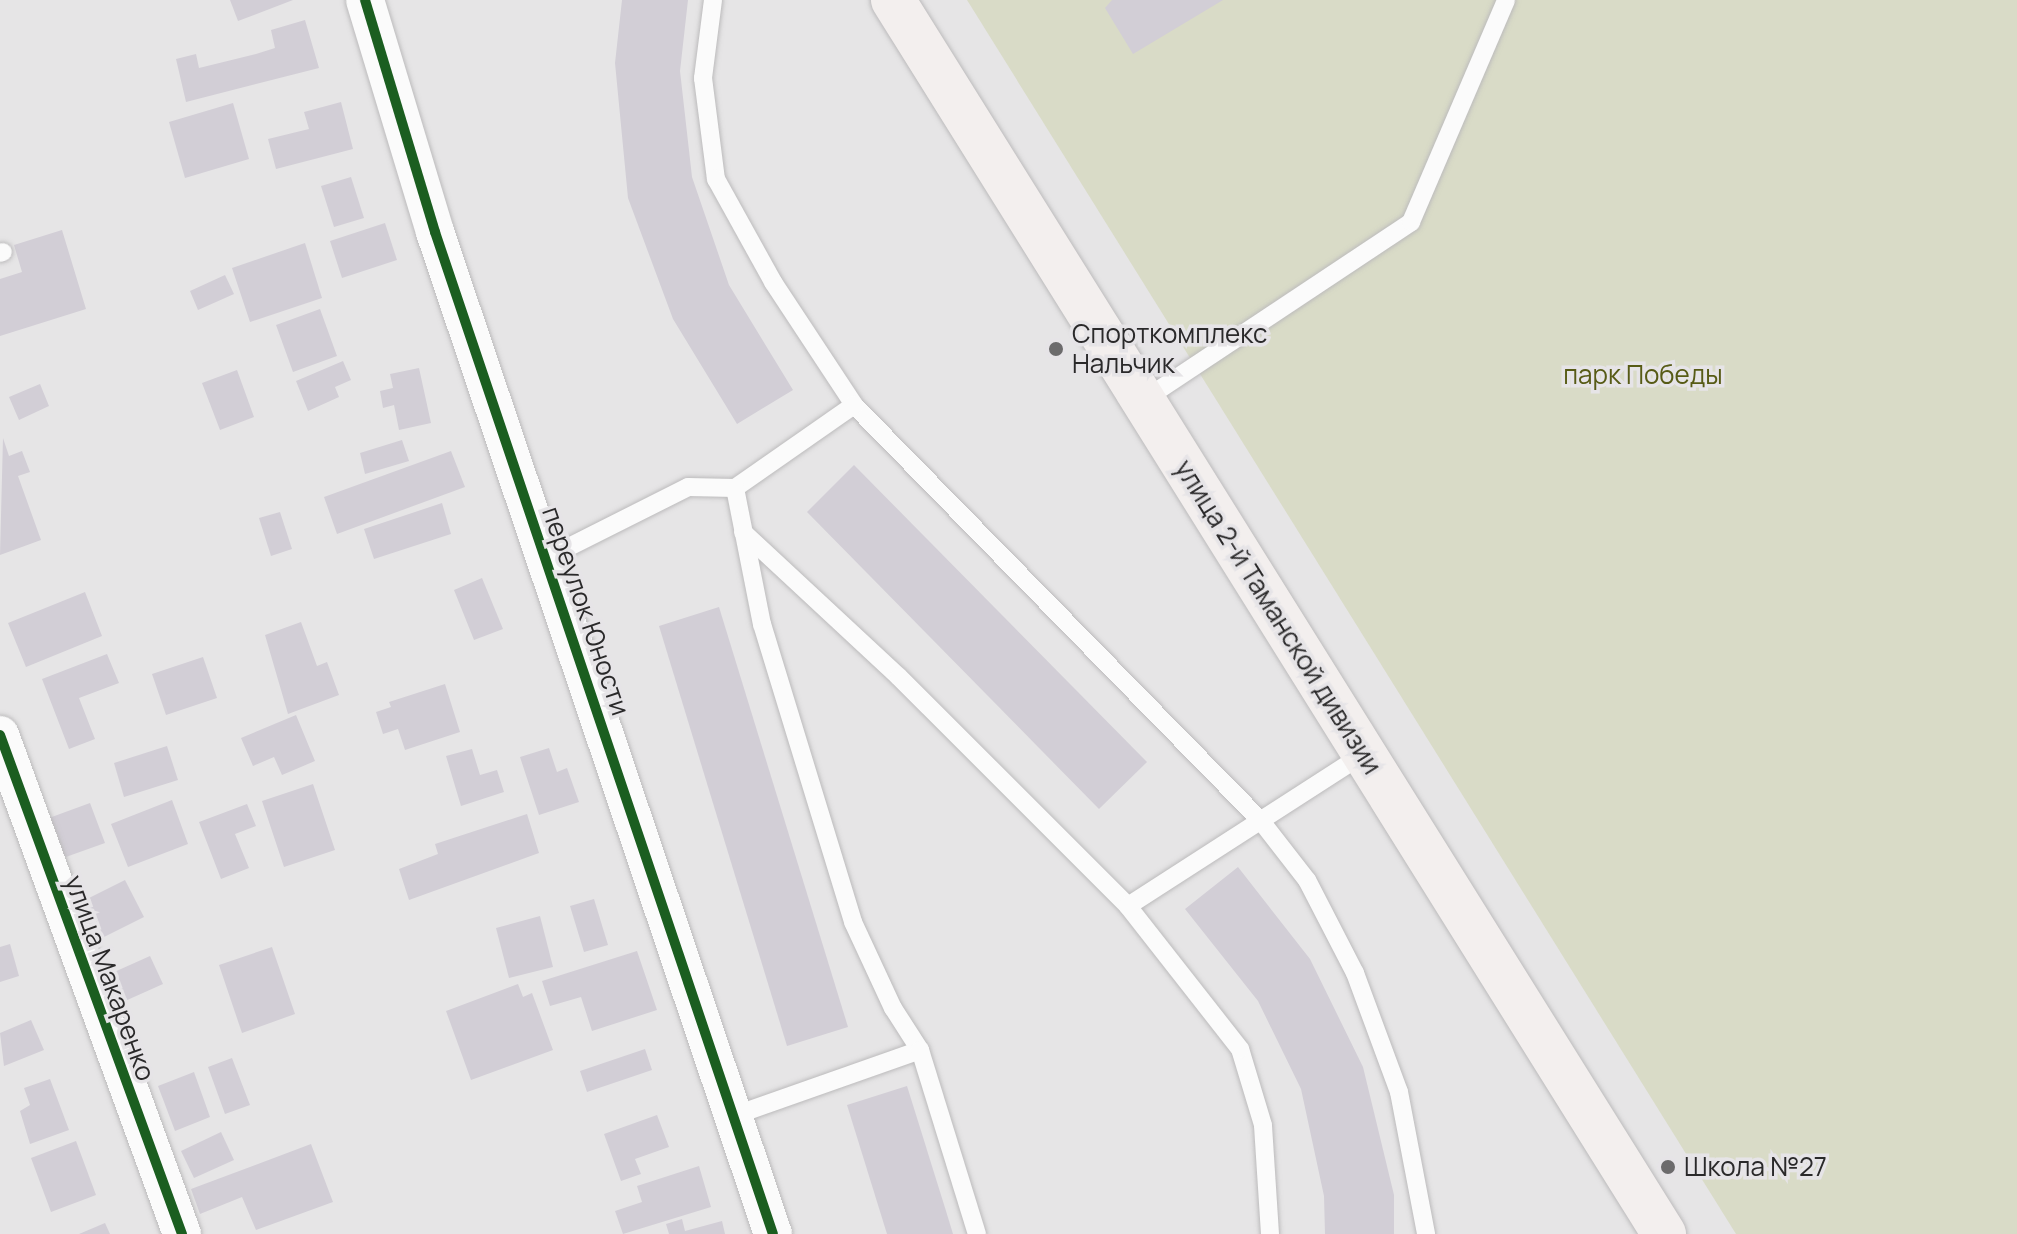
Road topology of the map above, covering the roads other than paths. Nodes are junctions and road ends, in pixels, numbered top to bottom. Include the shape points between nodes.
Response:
1 (365, 0) edge
2 (713, 0) edge
3 (893, 0) edge
4 (1506, 0) edge
5 (1142, 401) junction
6 (854, 405) junction
7 (735, 488) junction
8 (743, 532) junction
9 (545, 559) junction
10 (0, 735) edge
11 (1364, 754) junction
12 (1261, 821) junction
13 (1128, 906) junction
14 (920, 1050) junction
15 (733, 1116) junction
16 (182, 1234) edge
17 (773, 1234) edge
18 (977, 1234) edge
19 (1270, 1234) edge
20 (1426, 1234) edge
21 (1664, 1234) edge

1 - 9 street, переулок Юности via 435,232
2 - 6 lane via 703,78 716,179 773,282
3 - 5 main road, улица 2-й Таманской дивизии
4 - 5 lane via 1411,222
5 - 11 main road, улица 2-й Таманской дивизии
6 - 7 lane
6 - 12 lane
7 - 8 lane
7 - 9 lane via 688,487
8 - 13 lane via 899,677
8 - 14 lane via 762,624 853,922 893,1008
9 - 15 street, переулок Юности
10 - 16 street, улица Макаренко
11 - 12 lane
11 - 21 main road, улица 2-й Таманской дивизии
12 - 13 lane
12 - 20 lane via 1307,880 1355,973 1399,1092
13 - 19 lane via 1240,1049 1263,1125
14 - 15 lane
14 - 18 lane
15 - 17 street, переулок Юности

